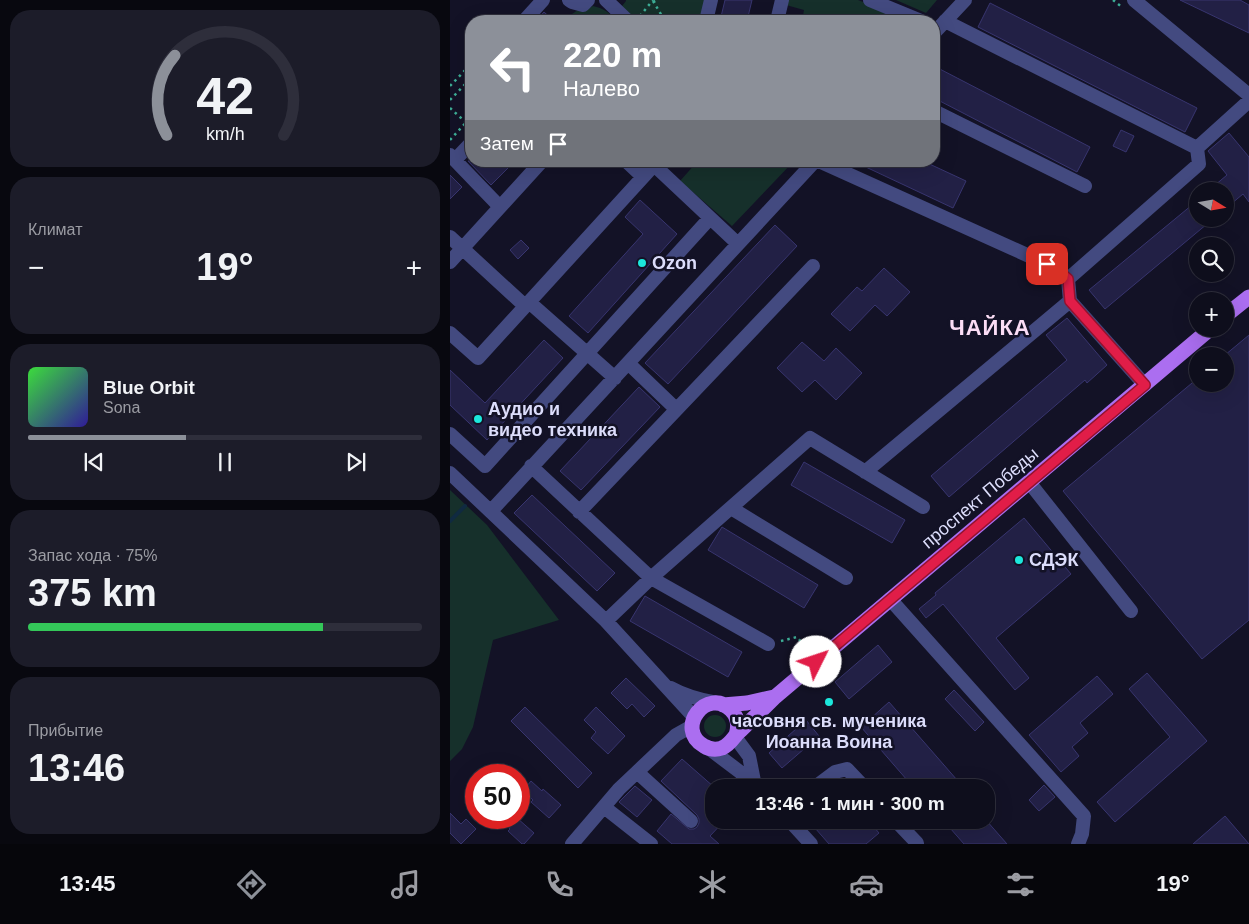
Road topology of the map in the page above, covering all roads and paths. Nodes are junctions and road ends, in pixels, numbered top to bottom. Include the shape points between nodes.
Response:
1 (543, 0) edge
2 (569, 0) edge
3 (588, 0) edge
4 (606, 0) edge
5 (653, 0) edge
6 (658, 0) edge
7 (711, 0) edge
8 (782, 0) edge
9 (870, 0) edge
10 (965, 0) edge
11 (1134, 0) edge
12 (529, 15) edge
13 (622, 15) edge
14 (640, 15) edge
15 (662, 15) edge
16 (707, 15) edge
17 (778, 15) edge
18 (906, 15) edge
19 (940, 26) edge
20 (940, 29) edge
21 (465, 70) edge
22 (465, 84) edge
23 (450, 86) edge
24 (1249, 95) edge
25 (450, 100) edge
26 (1249, 101) edge
27 (450, 108) edge
28 (940, 114) edge
29 (465, 121) edge
30 (465, 123) edge
31 (450, 140) edge
32 (465, 148) edge
33 (1197, 148) junction
34 (453, 157) edge
35 (537, 167) edge
36 (632, 167) edge
37 (650, 167) edge
38 (657, 167) edge
39 (791, 167) edge
40 (809, 167) edge
41 (832, 167) edge
42 (794, 170) dead end
43 (643, 177) junction
44 (1085, 186) dead end
45 (500, 207) junction
46 (710, 218) junction
47 (450, 236) edge
48 (738, 244) junction
49 (462, 248) junction
50 (450, 262) edge
51 (813, 266) dead end
52 (1068, 279) junction
53 (1249, 297) edge
54 (1070, 301) junction
55 (527, 304) junction
56 (1234, 309) edge
57 (450, 333) edge
58 (1201, 337) edge
59 (587, 353) junction
60 (628, 363) junction
61 (615, 378) junction
62 (1145, 385) junction
63 (676, 409) junction
64 (450, 434) edge
65 (531, 466) junction
66 (865, 472) junction
67 (450, 473) edge
68 (1029, 482) junction
69 (923, 507) dead end
70 (731, 508) junction
71 (491, 511) junction
72 (580, 512) junction
73 (650, 578) junction
74 (846, 578) dead end
75 (890, 599) junction
76 (1131, 611) dead end
77 (606, 621) junction
78 (768, 644) joint
79 (806, 648) dead end
80 (664, 684) junction
81 (775, 697) junction
82 (720, 704) junction
83 (693, 722) junction
84 (735, 736) junction
85 (707, 747) junction
86 (637, 772) junction
87 (750, 779) edge
88 (756, 779) edge
89 (826, 779) edge
90 (856, 779) edge
91 (604, 807) junction
92 (691, 821) dead end
93 (797, 829) edge
94 (904, 829) edge
95 (572, 844) edge
96 (651, 844) edge
97 (811, 844) edge
98 (916, 844) edge
99 (1078, 844) edge

1 - 12 street
2 - 3 street via 583,5
4 - 13 street
5 - 6 path
5 - 14 path
5 - 15 path
7 - 16 street
8 - 17 street
9 - 18 street
10 - 19 street
11 - 24 street
20 - 33 street
21 - 23 path
22 - 25 path
26 - 33 street
27 - 29 path
28 - 44 street
30 - 31 path
32 - 34 street
33 - 52 street via 1199,164
34 - 45 street
35 - 45 street
36 - 43 street
37 - 43 street
38 - 46 street
39 - 42 path
40 - 48 street
41 - 52 street via 1047,264
43 - 55 street
45 - 49 street
46 - 48 street
46 - 59 street
47 - 49 street
48 - 60 street
49 - 50 street
49 - 55 street
51 - 63 street
52 - 54 street
53 - 56 main road
54 - 62 street
54 - 66 street
55 - 57 street via 478,358
55 - 59 street
58 - 62 main road, проспект Победы
59 - 61 street
59 - 64 street via 485,466
60 - 61 street
60 - 63 street
61 - 65 street
62 - 68 main road, проспект Победы
63 - 72 street
65 - 71 street
65 - 72 street
66 - 69 street
66 - 70 street via 810,438
67 - 71 street
68 - 75 main road, проспект Победы
68 - 76 street
70 - 73 street
70 - 74 street
71 - 77 street
72 - 73 street
73 - 77 street
73 - 78 street
75 - 81 main road, проспект Победы
75 - 99 street via 1084,816
77 - 80 street
78 - 79 path via 797,637
80 - 82 street via 686,695
80 - 83 street
81 - 82 main road, проспект Победы
81 - 84 main road, проспект Победы
82 - 83 main road, проспект Победы via 702,707
82 - 84 main road via 729,708 736,717 738,727
83 - 85 main road via 694,734
83 - 86 street
84 - 85 main road, проспект Победы via 722,748
84 - 88 street via 749,756
85 - 87 street
86 - 91 street
86 - 92 street
89 - 90 street via 847,769
91 - 95 street
91 - 96 street
93 - 97 street
94 - 98 street

